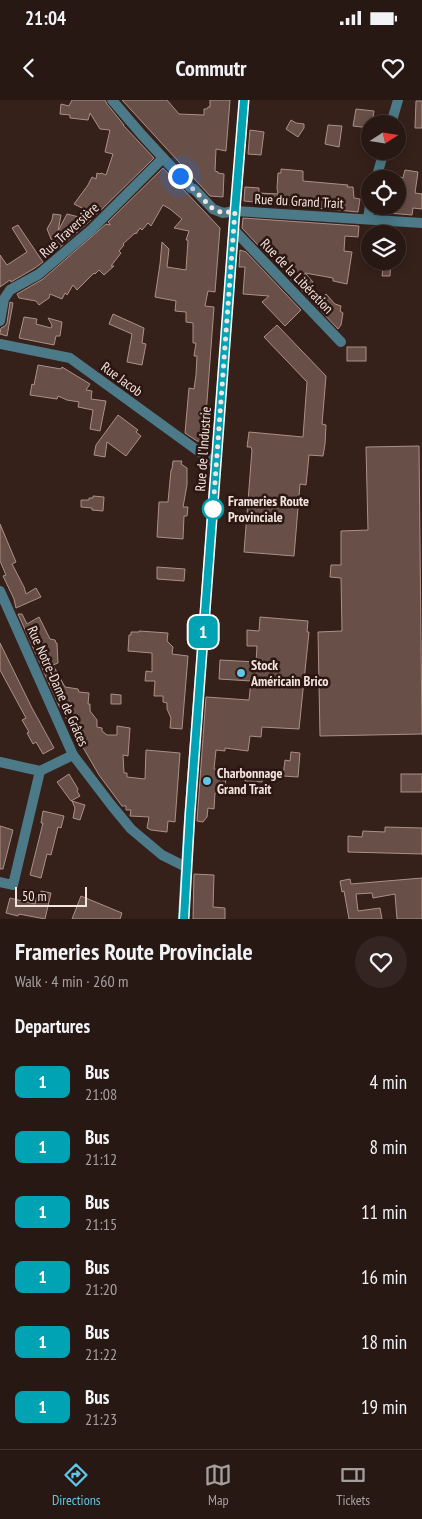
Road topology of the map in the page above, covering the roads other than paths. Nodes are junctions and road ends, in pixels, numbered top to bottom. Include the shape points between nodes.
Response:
1 (112, 100) edge
2 (244, 100) edge
3 (398, 100) edge
4 (394, 115) edge
5 (163, 158) junction
6 (235, 211) junction
7 (369, 215) edge
8 (368, 219) junction
9 (422, 223) edge
10 (234, 229) junction
11 (0, 321) edge
12 (341, 342) dead end
13 (0, 344) edge
14 (216, 464) junction
15 (0, 591) edge
16 (73, 755) junction
17 (0, 762) edge
18 (40, 771) junction
19 (186, 867) junction
20 (0, 882) edge
21 (184, 919) edge

1 - 5 street
2 - 6 main road, Rue de l'Industrie
3 - 4 street
5 - 6 street via 213,209 223,213
5 - 11 street, Rue Traversière via 92,230 39,274 10,290 4,299
6 - 8 street, Rue du Grand Trait
6 - 10 main road, Rue de l'Industrie
7 - 8 street
8 - 9 street, Rue du Grand Trait
10 - 12 street, Rue de la Libération
10 - 14 main road, Rue de l'Industrie
13 - 14 street, Rue Jacob via 70,358
14 - 19 main road, Rue de l'Industrie
15 - 16 street, Rue Notre-Dame de Grâces
16 - 18 street
16 - 19 street, Rue Notre-Dame de Grâces via 131,829 162,856
17 - 18 street
18 - 20 street via 13,885
19 - 21 main road, Rue de l'Industrie

